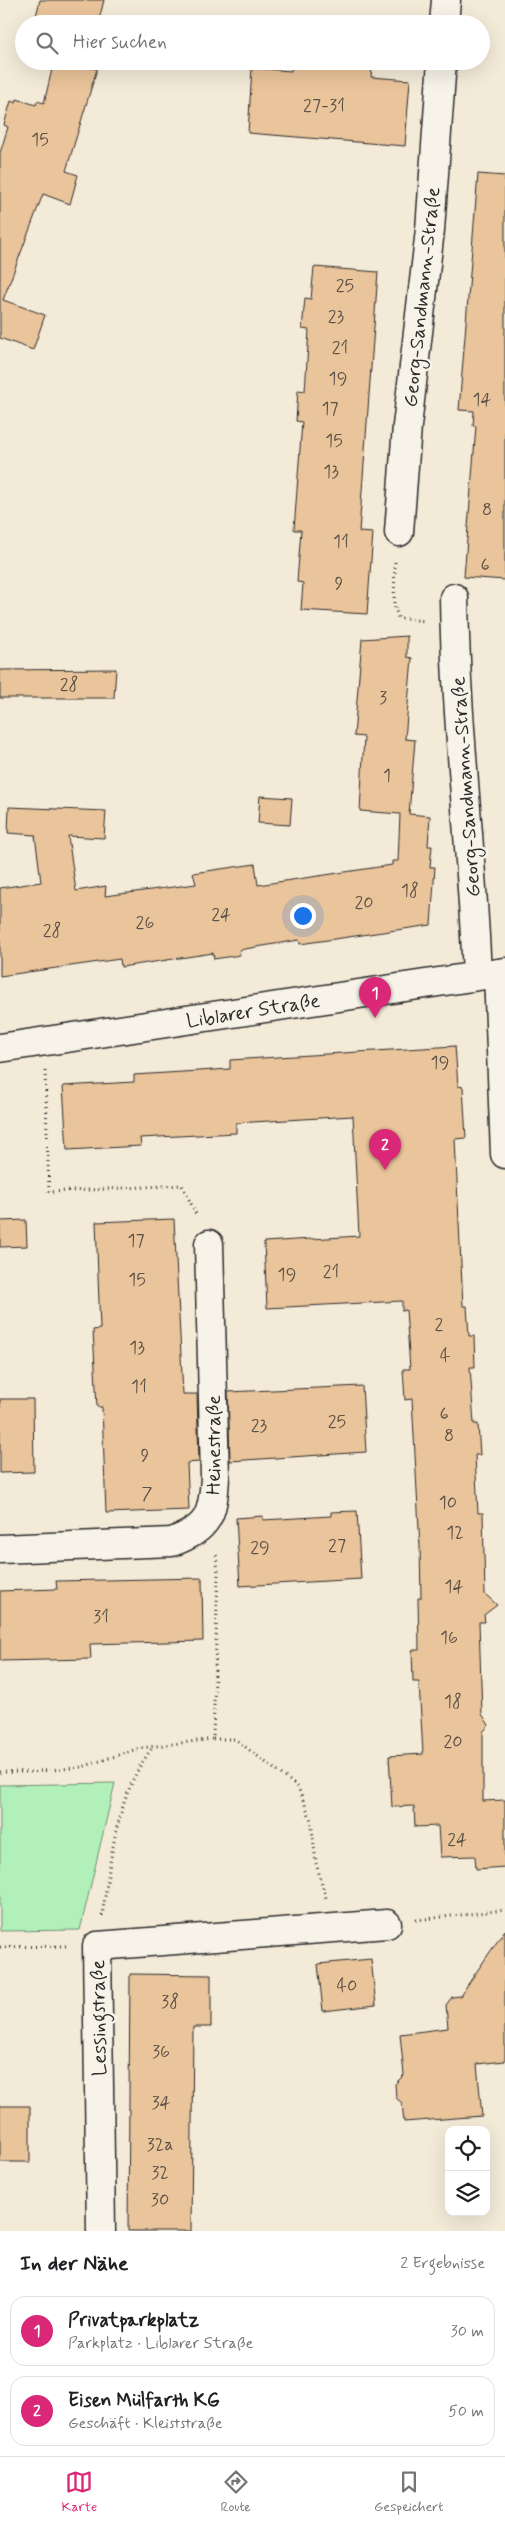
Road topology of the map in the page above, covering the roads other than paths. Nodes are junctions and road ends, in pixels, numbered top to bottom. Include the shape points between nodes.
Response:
1 (446, 0) edge
2 (445, 15) edge
3 (441, 70) edge
4 (398, 532) road end
5 (454, 598) dead end
6 (493, 974) edge
7 (0, 1048) edge
8 (505, 1154) edge
9 (209, 1244) road end
10 (0, 1549) edge
11 (387, 1924) road end
12 (101, 2231) edge

1 - 2 street
3 - 4 street, Georg-Sandmann-Straße via 430,230
5 - 6 street, Georg-Sandmann-Straße via 464,807
6 - 7 street, Liblarer Straße
6 - 8 street, Georg-Sandmann-Straße
9 - 10 street, Heinestraße via 215,1477 212,1508 207,1520 193,1534 172,1542
11 - 12 street, Lessingstraße via 97,1946

